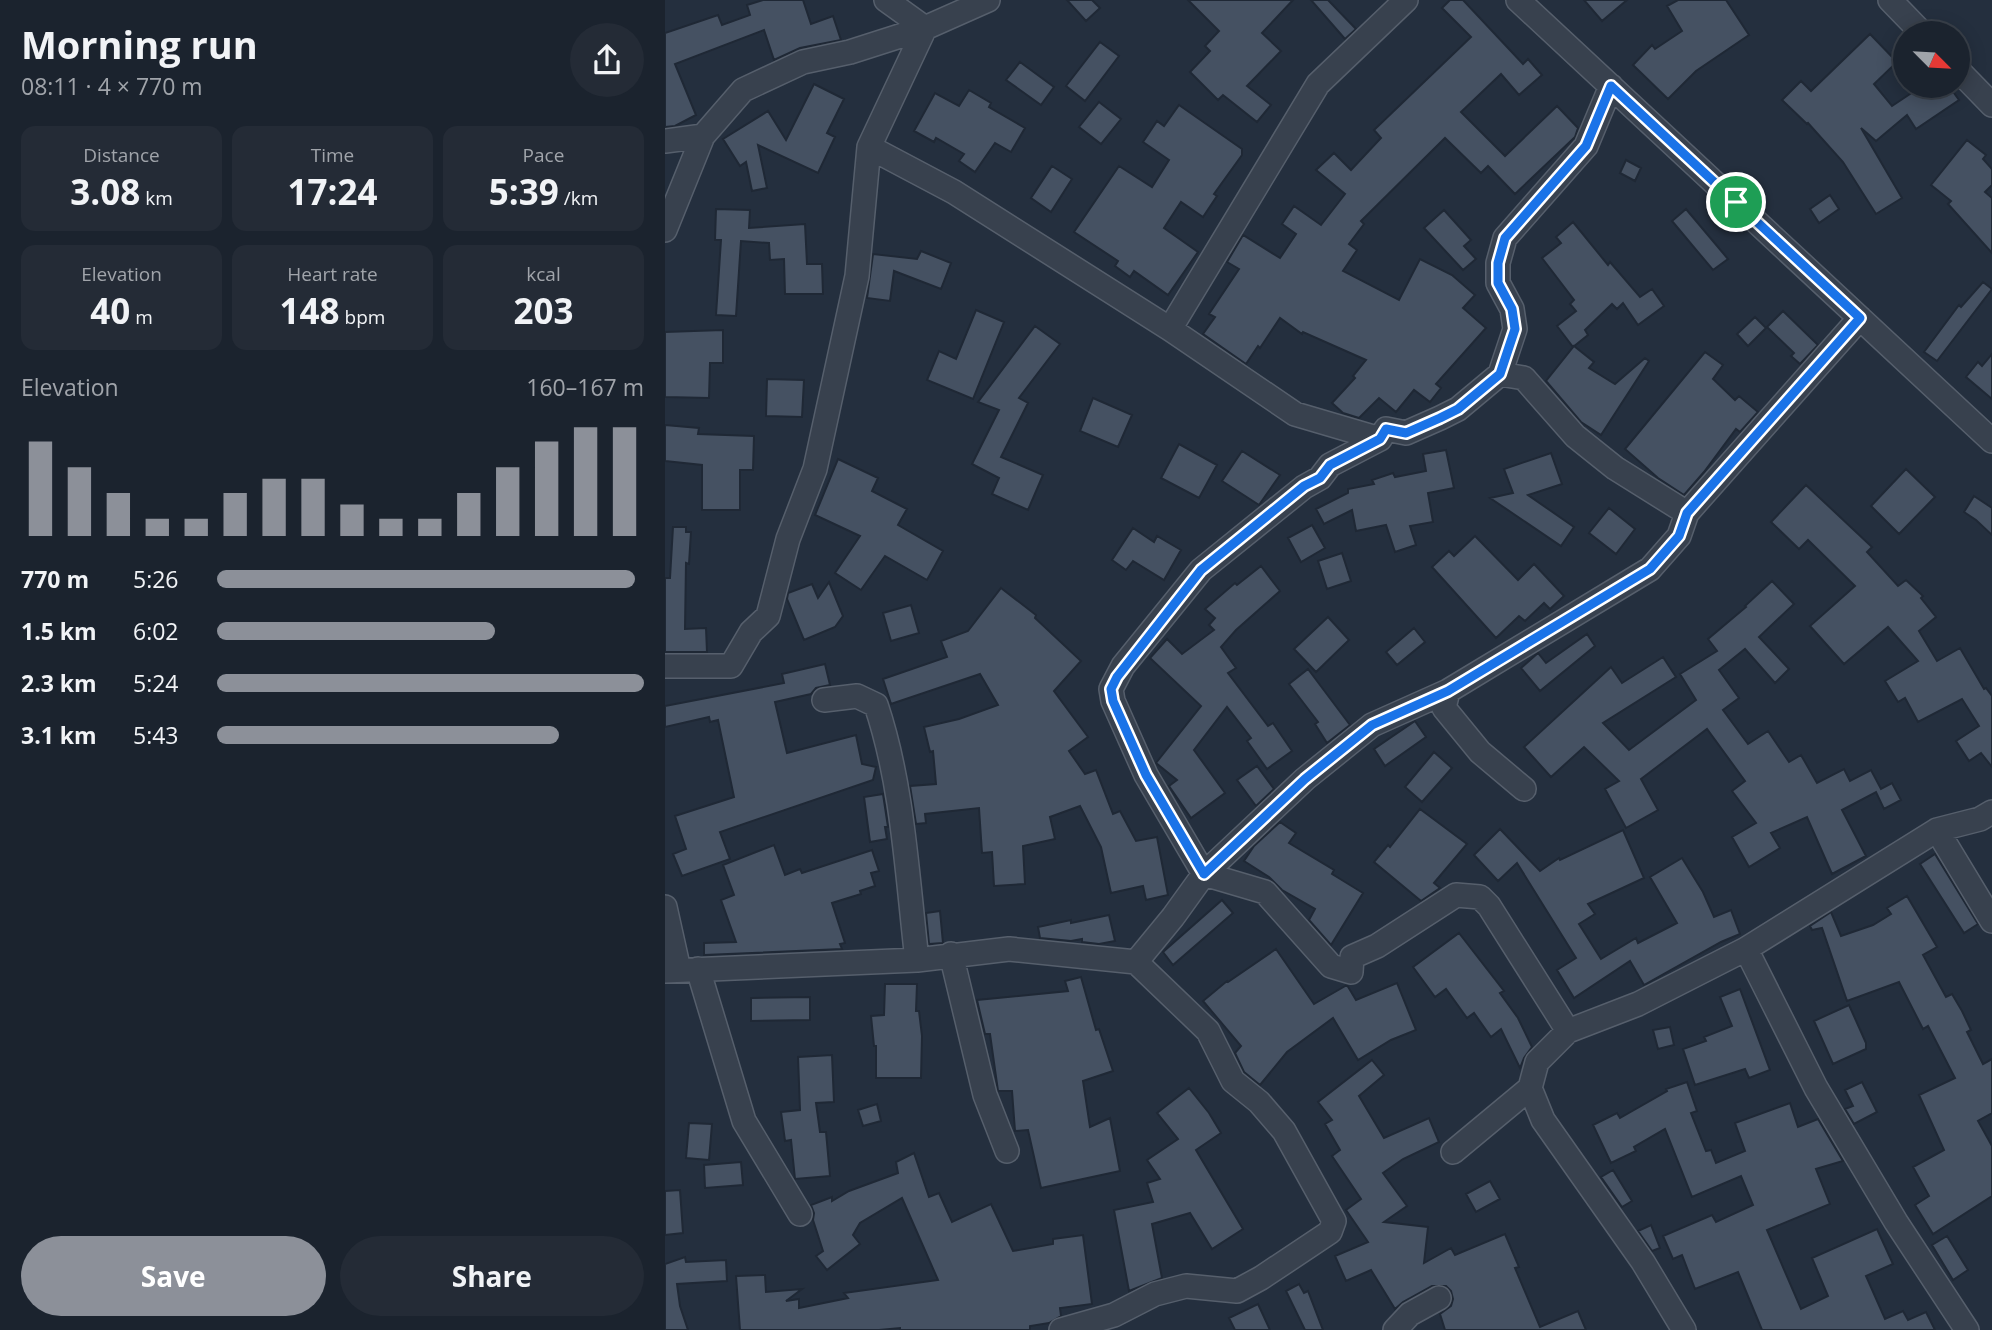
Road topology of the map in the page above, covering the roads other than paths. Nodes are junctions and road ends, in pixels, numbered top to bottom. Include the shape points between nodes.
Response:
1 (886, 0) edge
2 (988, 0) edge
3 (1406, 0) edge
4 (1518, 0) edge
5 (1890, 0) edge
6 (1910, 21) edge
7 (925, 28) junction
8 (1971, 83) edge
9 (1611, 86) junction
10 (1992, 105) edge
11 (703, 136) junction
12 (665, 141) edge
13 (869, 147) junction
14 (665, 230) edge
15 (1860, 318) junction
16 (1170, 329) junction
17 (1500, 374) junction
18 (1380, 439) junction
19 (1992, 440) edge
20 (1687, 513) junction
21 (665, 666) edge
22 (1448, 691) junction
23 (824, 700) dead end
24 (1524, 789) dead end
25 (1992, 812) edge
26 (1937, 830) junction
27 (1204, 874) junction
28 (665, 908) edge
29 (1992, 920) edge
30 (1746, 949) junction
31 (951, 954) junction
32 (917, 960) junction
33 (1136, 962) junction
34 (681, 970) edge
35 (1567, 1031) junction
36 (1530, 1088) junction
37 (1007, 1151) dead end
38 (1453, 1152) dead end
39 (800, 1213) dead end
40 (1439, 1298) dead end
41 (1061, 1330) edge
42 (1395, 1330) edge
43 (1684, 1330) edge
44 (1967, 1330) edge

1 - 7 street
2 - 7 street
3 - 16 street via 1318,84
4 - 9 street
5 - 6 street
7 - 11 street via 803,62 743,90
7 - 13 street
8 - 10 street
9 - 15 street
9 - 17 street via 1586,146 1505,238 1498,283 1512,309 1515,329
11 - 12 street
11 - 14 street
13 - 16 street via 954,192
13 - 21 street via 856,276 818,457 788,539 768,616 751,632 731,666
15 - 19 street
15 - 20 street
16 - 18 street via 1295,414
17 - 18 street via 1458,409 1406,433 1386,429
17 - 20 street via 1524,378 1575,436 1615,468
18 - 27 street via 1330,465 1320,478 1201,570 1123,666 1111,689 1146,775
20 - 22 street via 1679,536 1650,569
22 - 24 street via 1444,708 1480,752
22 - 27 street via 1372,725 1305,779
23 - 32 street via 857,696 876,705 894,778
25 - 26 street via 1980,820
26 - 29 street
26 - 30 street
27 - 33 street
27 - 35 street via 1265,892 1331,966 1351,972 1352,957 1455,895 1480,897
28 - 34 street
30 - 35 street via 1638,1004
30 - 44 street via 1816,1088
31 - 32 street
31 - 33 street via 1009,949
31 - 37 street via 985,1095
32 - 34 street
33 - 41 street via 1208,1031 1233,1081 1284,1131 1334,1221 1330,1232 1237,1291 1186,1286
34 - 39 street via 744,1121
35 - 36 street via 1537,1062
36 - 38 street
36 - 43 street via 1543,1119 1643,1262
40 - 42 street via 1410,1314

